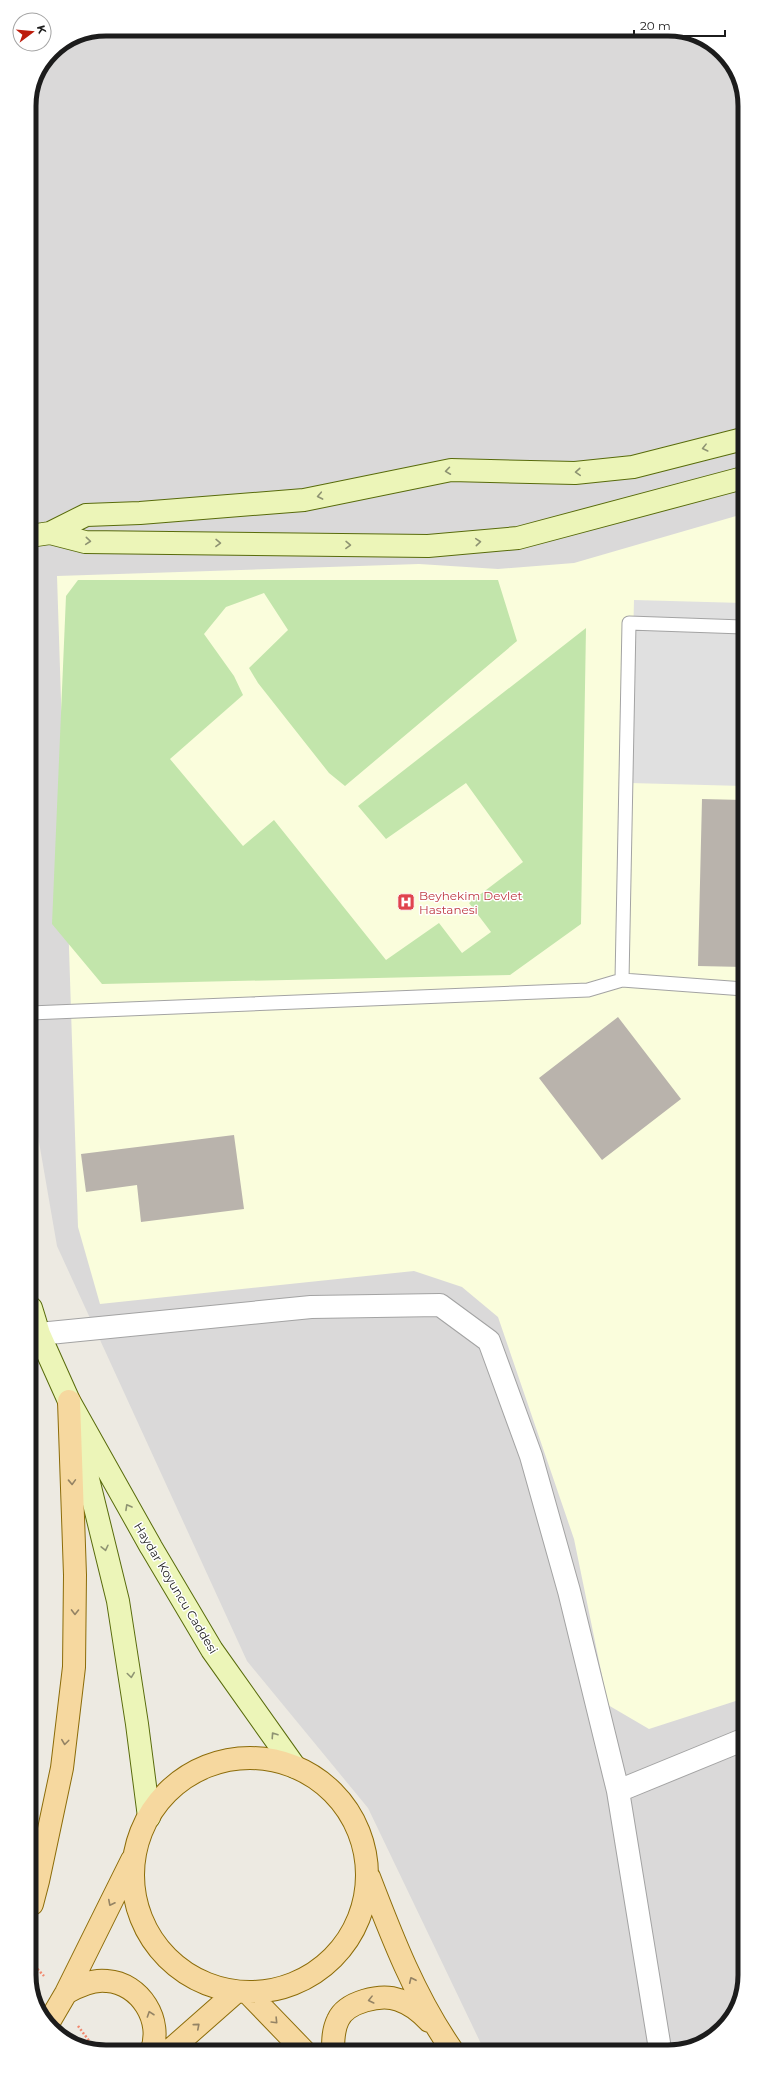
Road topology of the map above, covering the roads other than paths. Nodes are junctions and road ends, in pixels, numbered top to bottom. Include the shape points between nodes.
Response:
1 (738, 439) edge
2 (738, 479) edge
3 (40, 534) edge
4 (738, 627) edge
5 (622, 980) junction
6 (738, 989) edge
7 (36, 1013) edge
8 (36, 1324) edge
9 (39, 1334) junction
10 (69, 1401) junction
11 (738, 1742) edge
12 (296, 1767) junction
13 (618, 1791) junction
14 (149, 1817) junction
15 (135, 1855) junction
16 (367, 1872) junction
17 (36, 1889) edge
18 (242, 1992) junction
19 (66, 1993) junction
20 (51, 2018) edge
21 (439, 2032) junction
22 (152, 2045) edge
23 (177, 2045) edge
24 (298, 2045) edge
25 (333, 2045) edge
26 (448, 2045) edge
27 (659, 2045) edge

1 -> 3 street via 633,467 575,473 451,470 304,500 86,515
3 -> 2 street via 85,542 428,546 518,538
4 - 5 lane via 629,623
5 - 6 lane
5 - 7 lane via 588,990
8 - 9 street, Haydar Koyuncu Caddesi
9 - 10 street, Haydar Koyuncu Caddesi
9 - 13 street via 312,1307 440,1305 489,1341 531,1456 569,1591
12 -> 10 street, Haydar Koyuncu Caddesi via 212,1650
10 -> 14 street, Haydar Koyuncu Caddesi via 118,1600 138,1724
10 -> 17 main road via 75,1575 74,1667 62,1768
11 - 13 street
12 - 14 main road via 259,1758 222,1761 198,1770 172,1788
12 - 16 main road via 328,1787 352,1817 360,1834
13 - 27 street
14 - 15 main road
15 - 18 main road via 135,1896 148,1934 160,1950 190,1976 209,1985
15 -> 19 main road
16 - 18 main road via 365,1897 356,1927 334,1958 303,1980 285,1988
21 -> 16 main road via 397,1948
23 -> 18 main road
18 -> 24 main road
19 - 20 main road
22 -> 19 main road via 155,2030 150,2009 139,1996 124,1986 107,1980 79,1986
21 -> 25 main road via 417,2008 397,1999 375,1998 353,2005 338,2019
21 - 26 main road

